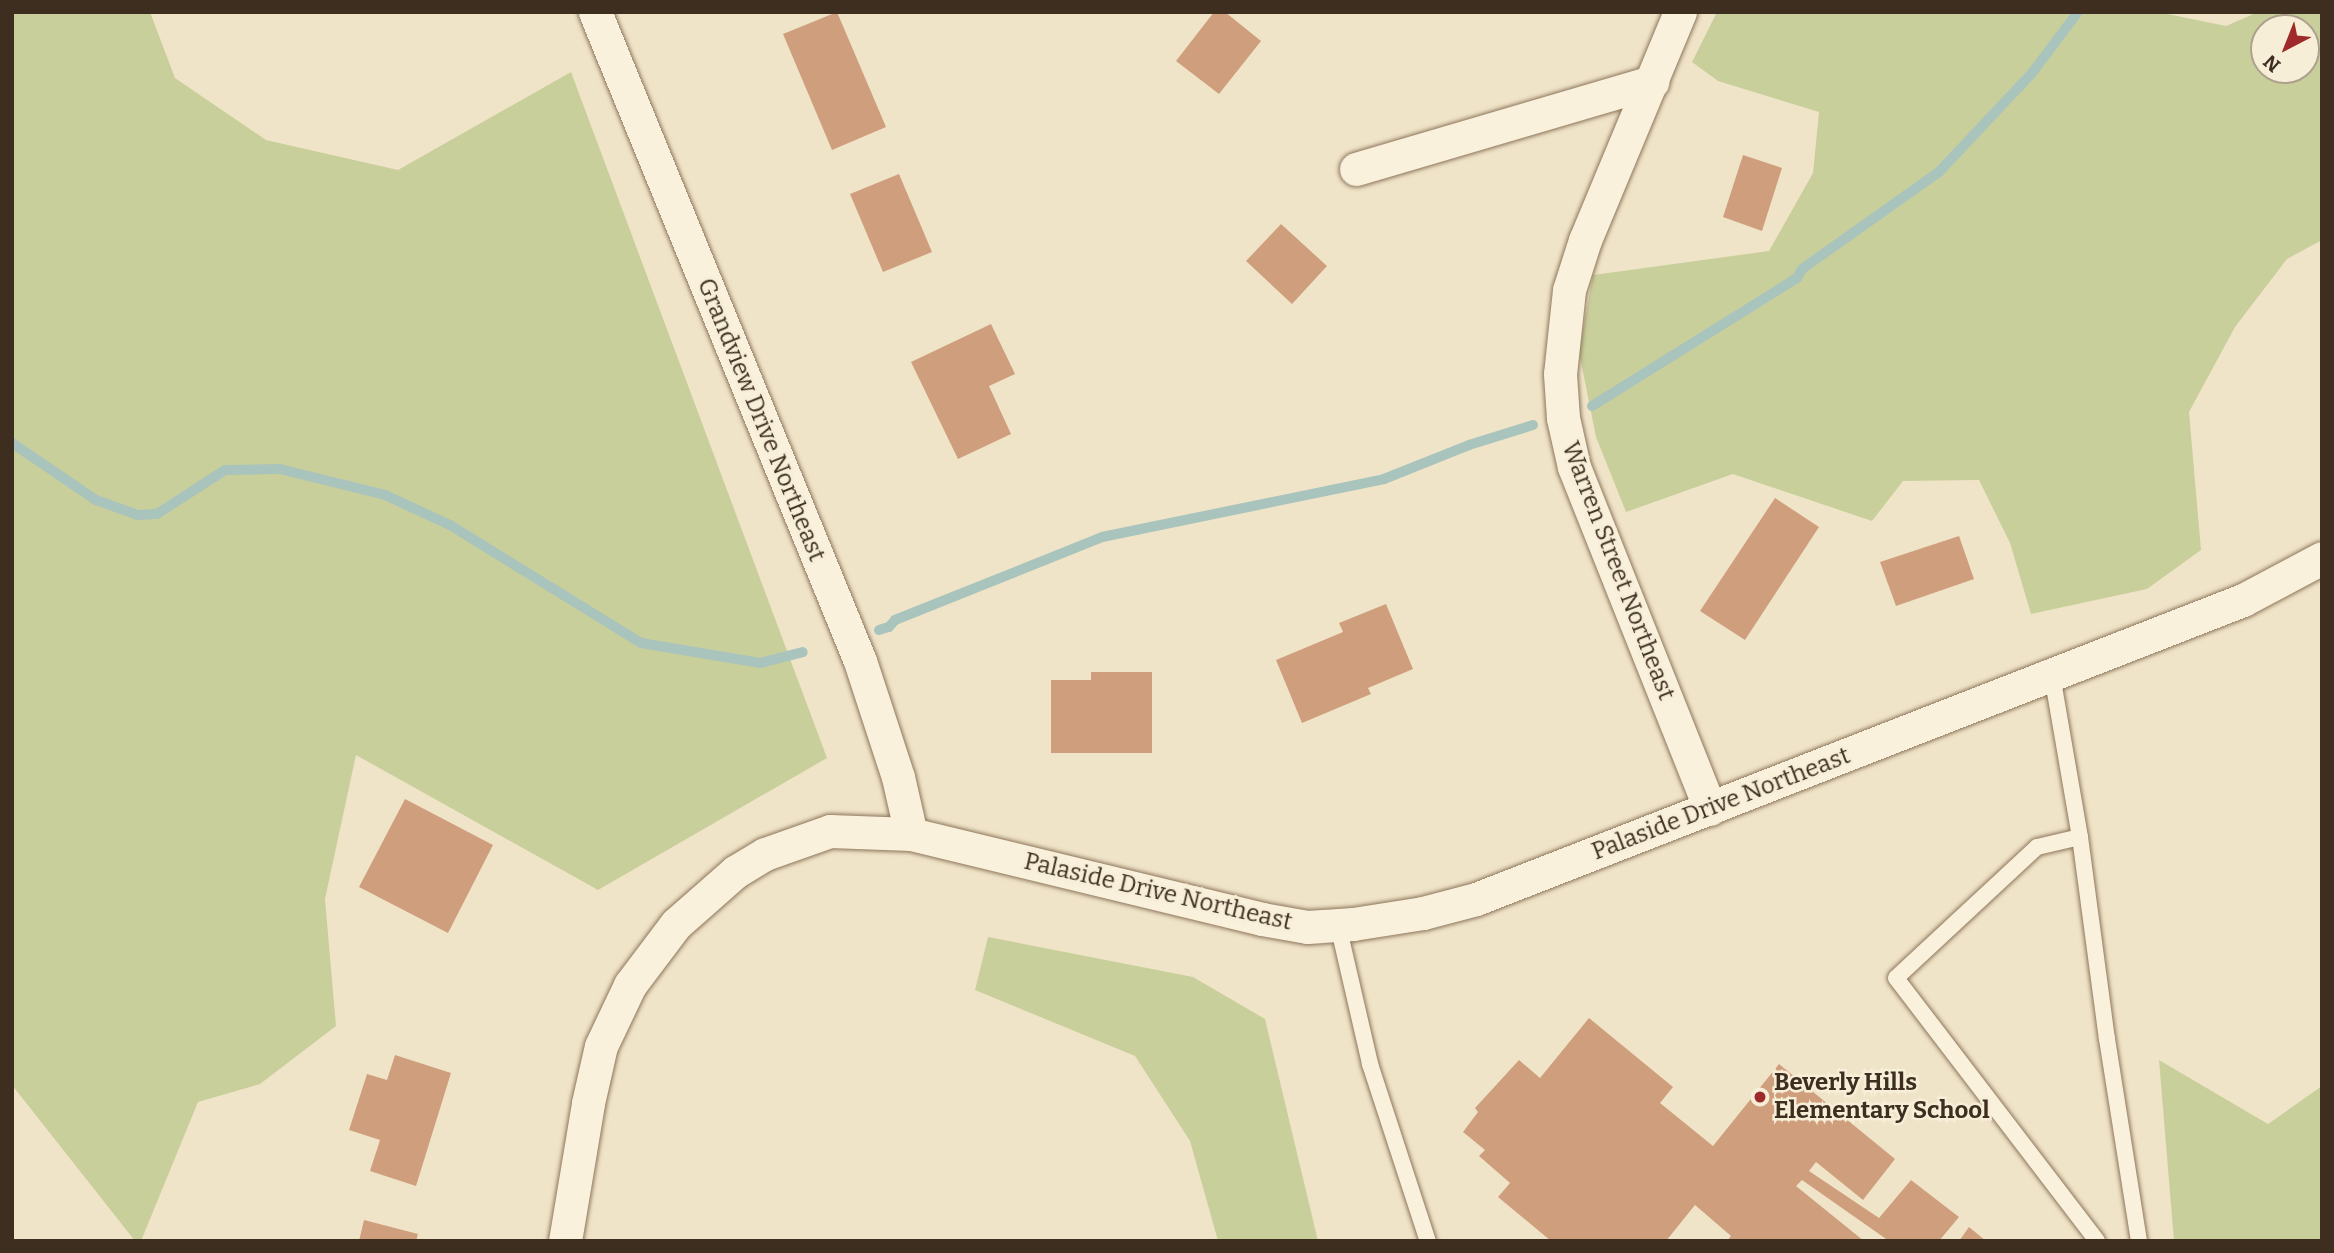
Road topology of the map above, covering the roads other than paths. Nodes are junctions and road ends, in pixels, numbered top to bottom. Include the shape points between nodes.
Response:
1 (595, 12) edge
2 (1680, 12) edge
3 (1652, 82) junction
4 (1356, 169) dead end
5 (2322, 558) edge
6 (2052, 675) junction
7 (1710, 809) junction
8 (911, 834) junction
9 (2080, 837) junction
10 (1338, 925) junction
11 (565, 1241) edge
12 (1429, 1241) edge
13 (2097, 1241) edge
14 (2139, 1241) edge

1 - 8 street, Grandview Drive Northeast via 860,661 898,777
2 - 3 street, Warren Street Northeast
3 - 4 street
3 - 7 street, Warren Street Northeast via 1585,240 1569,290 1560,374 1563,418 1574,467
5 - 6 street, Palaside Drive Northeast via 2243,600
6 - 7 street, Palaside Drive Northeast
6 - 9 lane
7 - 10 street, Palaside Drive Northeast via 1476,899 1423,913
8 - 10 street, Palaside Drive Northeast via 1262,919 1307,927
8 - 11 street, Palaside Drive Northeast via 830,831 765,854 735,872 676,924 630,985 601,1046
9 - 13 lane via 2038,846 1896,978
9 - 14 lane
10 - 12 lane via 1370,1064

